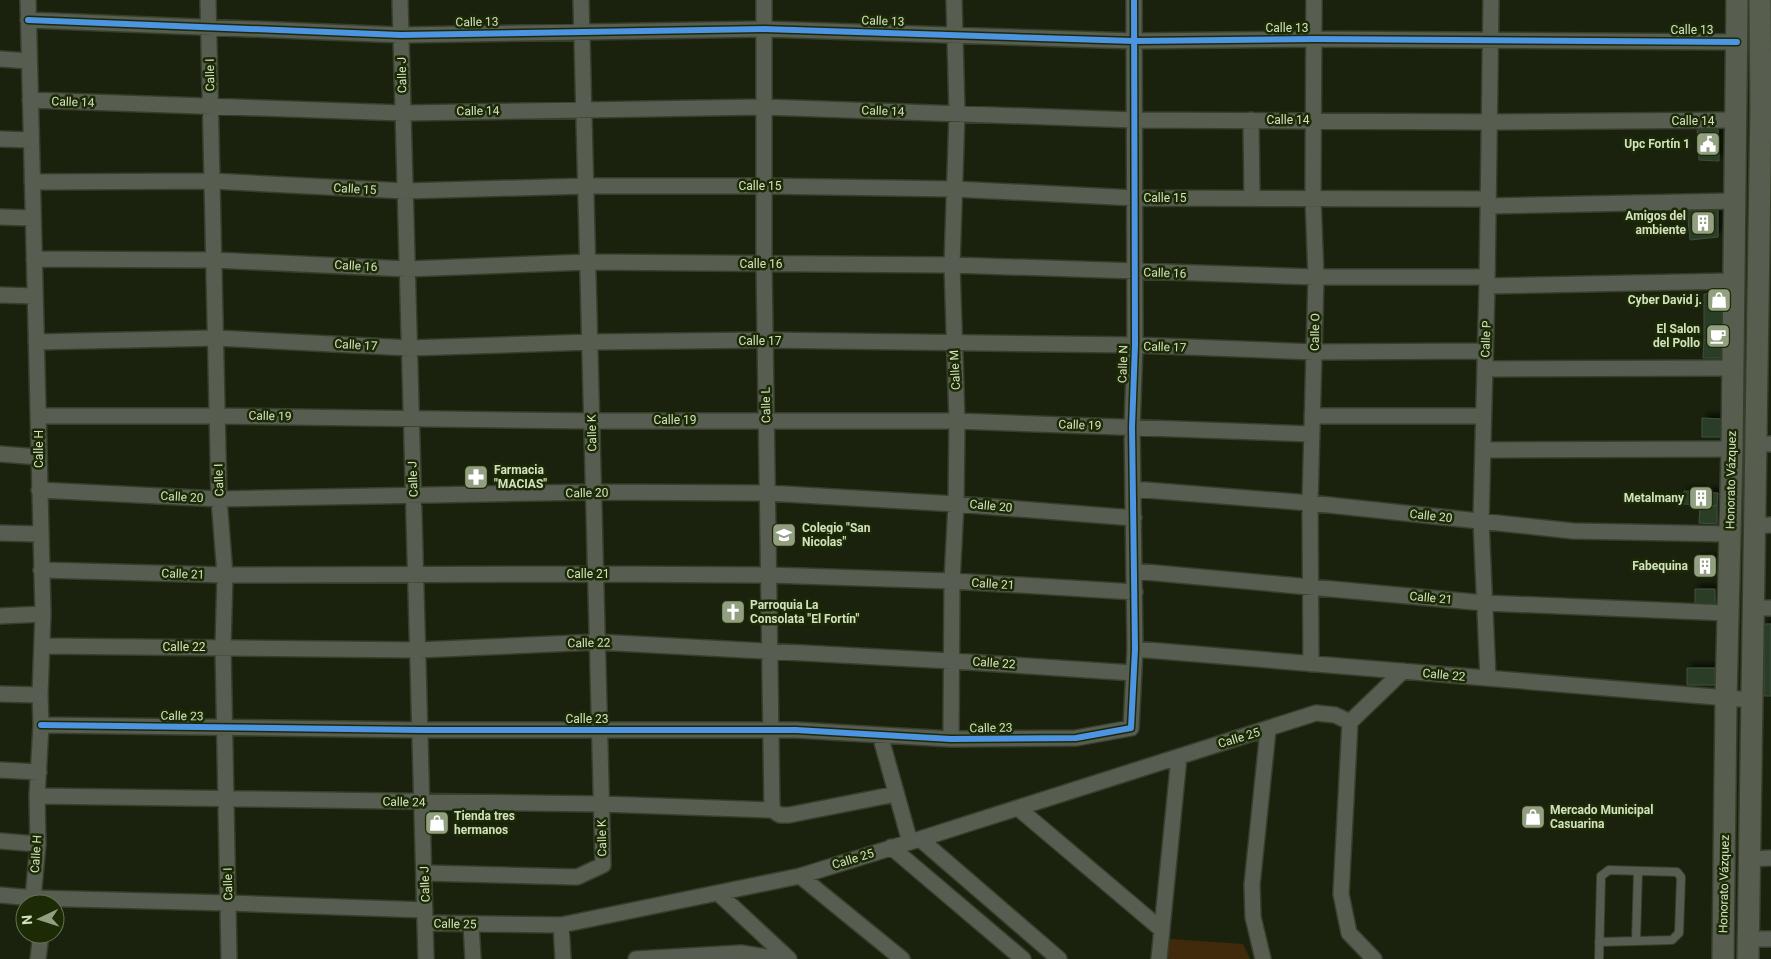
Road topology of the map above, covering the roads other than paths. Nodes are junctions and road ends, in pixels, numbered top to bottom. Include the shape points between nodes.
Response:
1 (28, 0) edge
2 (208, 0) edge
3 (400, 0) edge
4 (582, 0) edge
5 (764, 0) edge
6 (954, 0) edge
7 (1134, 0) edge
8 (1314, 0) edge
9 (1491, 0) edge
10 (1737, 0) edge
11 (1760, 0) edge
12 (28, 20) junction
13 (208, 27) junction
14 (764, 29) junction
15 (582, 32) junction
16 (956, 34) junction
17 (401, 35) junction
18 (1313, 39) junction
19 (1134, 41) junction
20 (1491, 41) junction
21 (1737, 42) junction
22 (1766, 42) edge
23 (0, 59) edge
24 (29, 61) junction
25 (30, 100) junction
26 (210, 106) junction
27 (764, 107) junction
28 (584, 110) junction
29 (403, 113) junction
30 (957, 113) junction
31 (1134, 120) junction
32 (1251, 120) junction
33 (1312, 120) junction
34 (1736, 120) junction
35 (1766, 121) edge
36 (1490, 122) junction
37 (0, 139) edge
38 (31, 140) junction
39 (212, 180) junction
40 (32, 182) junction
41 (586, 186) junction
42 (764, 186) junction
43 (954, 189) junction
44 (405, 191) junction
45 (1135, 198) junction
46 (1252, 198) junction
47 (1313, 198) junction
48 (1735, 201) junction
49 (1765, 201) edge
50 (1488, 202) junction
51 (0, 217) edge
52 (33, 218) junction
53 (34, 259) junction
54 (214, 260) junction
55 (588, 262) junction
56 (764, 264) junction
57 (952, 265) junction
58 (408, 269) junction
59 (1135, 272) junction
60 (1316, 277) junction
61 (1765, 280) edge
62 (1734, 281) junction
63 (1487, 282) junction
64 (0, 295) edge
65 (35, 296) junction
66 (216, 338) junction
67 (765, 340) junction
68 (36, 342) junction
69 (590, 342) junction
70 (954, 343) junction
71 (1135, 345) junction
72 (410, 348) junction
73 (1485, 351) junction
74 (1314, 352) junction
75 (1764, 360) edge
76 (1733, 368) junction
77 (1485, 369) junction
78 (39, 416) junction
79 (218, 416) junction
80 (1312, 416) junction
81 (1483, 416) junction
82 (412, 418) junction
83 (766, 420) junction
84 (592, 421) junction
85 (957, 421) junction
86 (1132, 427) junction
87 (1311, 434) junction
88 (1764, 444) edge
89 (1732, 449) junction
90 (1484, 450) junction
91 (0, 454) edge
92 (39, 457) junction
93 (39, 490) junction
94 (1133, 490) junction
95 (594, 492) junction
96 (767, 493) junction
97 (414, 496) junction
98 (220, 499) junction
99 (1310, 503) junction
100 (956, 504) junction
101 (1134, 518) junction
102 (1481, 521) junction
103 (1763, 526) edge
104 (0, 533) edge
105 (40, 534) junction
106 (1730, 534) junction
107 (41, 570) junction
108 (1134, 571) junction
109 (416, 574) junction
110 (596, 574) junction
111 (225, 575) junction
112 (769, 575) junction
113 (952, 581) junction
114 (1310, 587) junction
115 (1135, 592) junction
116 (1485, 603) junction
117 (1762, 608) edge
118 (1728, 613) junction
119 (43, 614) junction
120 (0, 616) edge
121 (597, 642) junction
122 (43, 646) junction
123 (223, 647) junction
124 (1136, 649) junction
125 (418, 650) junction
126 (770, 650) junction
127 (952, 660) junction
128 (1311, 664) junction
129 (1403, 671) junction
130 (1134, 673) junction
131 (1488, 678) junction
132 (0, 694) edge
133 (40, 695) junction
134 (1726, 698) junction
135 (1752, 700) junction
136 (1350, 722) junction
137 (41, 725) junction
138 (225, 727) junction
139 (1131, 728) joint
140 (420, 730) junction
141 (599, 730) junction
142 (771, 730) junction
143 (1268, 730) junction
144 (880, 735) junction
145 (951, 739) junction
146 (1178, 757) junction
147 (0, 770) edge
148 (38, 772) junction
149 (896, 794) junction
150 (37, 796) junction
151 (226, 799) junction
152 (422, 802) junction
153 (601, 804) junction
154 (1018, 808) junction
155 (772, 810) junction
156 (915, 840) junction
157 (0, 841) edge
158 (38, 844) junction
159 (890, 847) junction
160 (1761, 859) edge
161 (1638, 871) junction
162 (424, 873) junction
163 (800, 876) junction
164 (718, 893) junction
165 (42, 894) edge
166 (0, 895) edge
167 (15, 897) edge
168 (65, 900) edge
169 (228, 903) junction
170 (426, 917) junction
171 (471, 924) junction
172 (561, 926) junction
173 (1162, 930) junction
174 (1771, 939) edge
175 (1636, 941) junction
176 (1600, 942) junction
177 (40, 944) edge
178 (1749, 949) edge
179 (38, 959) edge
180 (229, 959) edge
181 (426, 959) edge
182 (473, 959) edge
183 (563, 959) edge
184 (636, 959) edge
185 (780, 959) edge
186 (789, 959) edge
187 (902, 959) edge
188 (1023, 959) edge
189 (1059, 959) edge
190 (1158, 959) edge
191 (1263, 959) edge
192 (1374, 959) edge
193 (1598, 959) edge
194 (1723, 959) edge

1 - 12 street, Calle H
2 - 13 street, Calle I
3 - 17 street, Calle J
4 - 15 street, Calle K
5 - 14 street, Calle L
6 - 16 street, Calle M
7 - 19 street, Calle N
8 - 18 street, Calle O
9 - 20 street, Calle P
10 - 21 street, Honorato Vázquez
11 - 22 street, Honorato Vázquez
12 - 13 street, Calle 13
12 - 24 street, Calle H
13 - 17 street, Calle 13
13 - 26 street, Calle I
14 - 15 street, Calle 13
14 - 16 street, Calle 13
14 - 27 street, Calle L
15 - 17 street, Calle 13
15 - 28 street, Calle K
16 - 19 street, Calle 13
16 - 30 street, Calle M
17 - 29 street, Calle J
18 - 19 street, Calle 13
18 - 20 street, Calle 13
18 - 33 street, Calle O
19 - 31 street, Calle N
20 - 21 street, Calle 13
20 - 36 street, Calle P
21 - 34 street, Honorato Vázquez
22 - 35 street, Honorato Vázquez
23 - 24 street
24 - 25 street, Calle H
25 - 26 street, Calle 14
25 - 38 street, Calle H
26 - 29 street, Calle 14
26 - 39 street, Calle I
27 - 28 street, Calle 14
27 - 30 street, Calle 14
27 - 42 street, Calle L
28 - 29 street, Calle 14
28 - 41 street, Calle K
29 - 44 street, Calle J
30 - 31 street, Calle 14
30 - 43 street, Calle M
31 - 32 street, Calle 14
31 - 45 street, Calle N
32 - 33 street, Calle 14
32 - 46 street
33 - 36 street, Calle 14
33 - 47 street, Calle O
34 - 36 street, Calle 14
34 - 48 street, Honorato Vázquez
35 - 49 street, Honorato Vázquez
36 - 50 street, Calle P
37 - 38 street
38 - 40 street, Calle H
39 - 40 street, Calle 15
39 - 44 street, Calle 15
39 - 54 street, Calle I
40 - 52 street, Calle H
41 - 42 street, Calle 15
41 - 44 street, Calle 15
41 - 55 street, Calle K
42 - 43 street, Calle 15
42 - 56 street, Calle L
43 - 45 street, Calle 15
43 - 57 street, Calle M
44 - 58 street, Calle J
45 - 46 street, Calle 15
45 - 59 street, Calle N
46 - 47 street, Calle 15
47 - 50 street, Calle 15
47 - 60 street, Calle O
48 - 50 street, Calle 15
48 - 62 street, Honorato Vázquez
49 - 61 street, Honorato Vázquez
50 - 63 street, Calle P
51 - 52 street
52 - 53 street, Calle H
53 - 54 street, Calle 16
53 - 65 street, Calle H
54 - 58 street, Calle 16
54 - 66 street, Calle I
55 - 56 street, Calle 16
55 - 58 street, Calle 16
55 - 69 street, Calle K
56 - 57 street, Calle 16
56 - 67 street, Calle L
57 - 59 street, Calle 16
57 - 70 street, Calle M
58 - 72 street, Calle J
59 - 60 street, Calle 16
59 - 71 street, Calle N
60 - 63 street, Calle 16
60 - 74 street, Calle O
61 - 75 street, Honorato Vázquez
62 - 63 street, Calle 16
62 - 76 street, Honorato Vázquez
63 - 73 street, Calle P
64 - 65 street
65 - 68 street, Calle H
66 - 68 street, Calle 17
66 - 72 street, Calle 17
66 - 79 street, Calle I
67 - 69 street, Calle 17
67 - 70 street, Calle 17
67 - 83 street, Calle L
68 - 78 street, Calle H
69 - 72 street, Calle 17
69 - 84 street, Calle K
70 - 71 street, Calle 17
70 - 85 street, Calle M
71 - 74 street, Calle 17
71 - 86 street, Calle N
72 - 82 street, Calle J
73 - 74 street, Calle 17
73 - 77 street, Calle P
74 - 80 street, Calle O
75 - 88 street, Honorato Vázquez
76 - 77 street
76 - 89 street, Honorato Vázquez
77 - 81 street, Calle P
78 - 79 street, Calle 19
78 - 92 street, Calle H
79 - 82 street, Calle 19
79 - 98 street, Calle I
80 - 81 street
80 - 87 street, Calle O
81 - 90 street, Calle P
82 - 84 street, Calle 19
82 - 97 street, Calle J
83 - 84 street, Calle 19
83 - 85 street, Calle 19
83 - 96 street, Calle L
84 - 95 street, Calle K
85 - 86 street, Calle 19
85 - 100 street, Calle M
86 - 87 street, Calle 19
86 - 94 street, Calle N
87 - 99 street, Calle O
88 - 103 street, Honorato Vázquez
89 - 90 street
89 - 106 street, Honorato Vázquez
90 - 102 street, Calle P
91 - 92 street
92 - 93 street, Calle H
93 - 98 street, Calle 20
93 - 105 street, Calle H
94 - 99 street, Calle 20
94 - 101 street, Calle N
95 - 96 street, Calle 20
95 - 97 street, Calle 20
95 - 110 street, Calle K
96 - 100 street, Calle 20
96 - 112 street, Calle L
97 - 98 street, Calle 20
97 - 109 street, Calle J
98 - 111 street, Calle I
99 - 102 street, Calle 20
99 - 114 street, Calle O
100 - 101 street, Calle 20
100 - 113 street, Calle M
101 - 108 street, Calle N
102 - 106 street, Calle 20 via 1573,531
102 - 116 street, Calle P
103 - 117 street, Honorato Vázquez
104 - 105 street
105 - 107 street, Calle H
106 - 118 street, Honorato Vázquez
107 - 111 street, Calle 21
107 - 119 street, Calle H
108 - 114 street, Calle 21
108 - 115 street, Calle N
109 - 110 street, Calle 21
109 - 111 street, Calle 21
109 - 125 street, Calle J
110 - 112 street, Calle 21
110 - 121 street, Calle K
111 - 123 street, Calle I
112 - 113 street, Calle 21
112 - 126 street, Calle L
113 - 115 street, Calle 21
113 - 127 street, Calle M
114 - 116 street, Calle 21
114 - 128 street, Calle O
115 - 124 street, Calle N
116 - 118 street, Calle 21
116 - 131 street, Calle P
117 - 135 street, Honorato Vázquez
118 - 134 street, Honorato Vázquez
119 - 120 street
119 - 122 street, Calle H
121 - 125 street, Calle 22
121 - 126 street, Calle 22
121 - 141 street, Calle K
122 - 123 street, Calle 22
122 - 133 street, Calle H
123 - 125 street, Calle 22
123 - 138 street, Calle I
124 - 128 street, Calle 22
124 - 130 street, Calle N
125 - 140 street, Calle J
126 - 127 street, Calle 22
126 - 142 street, Calle L
127 - 130 street, Calle 22
127 - 145 street, Calle M
128 - 129 street, Calle 22
129 - 131 street, Calle 22
129 - 136 street
130 - 139 street, Calle N
131 - 134 street, Calle 22
132 - 133 street
133 - 137 street, Calle H
134 - 135 street, Calle 22
134 - 194 street, Honorato Vázquez
135 - 160 street, Honorato Vázquez
136 - 143 street, Calle 25 via 1335,715 1316,713
136 - 192 street via 1340,894 1349,933
137 - 138 street, Calle 23
137 - 148 street, Calle H
138 - 140 street, Calle 23
138 - 151 street, Calle I
139 - 145 street, Calle 23 via 1076,738
140 - 141 street, Calle 23
140 - 152 street, Calle J
141 - 142 street, Calle 23
141 - 153 street, Calle K
142 - 144 street, Calle 23
142 - 155 street, Calle L
143 - 146 street, Calle 25
143 - 191 street via 1252,885 1253,917
144 - 145 street, Calle 23
144 - 149 street
146 - 154 street, Calle 25
146 - 173 street
147 - 148 street
148 - 150 street, Calle H
149 - 155 street via 789,815 780,815
149 - 156 street
150 - 151 street, Calle 24
150 - 158 street, Calle H
151 - 152 street, Calle 24
151 - 169 street, Calle I
152 - 153 street, Calle 24
152 - 162 street, Calle J
153 - 155 street, Calle 24
153 - 162 street, Calle K via 603,865 577,877
154 - 156 street, Calle 25
154 - 173 street
156 - 159 street, Calle 25
156 - 189 street
157 - 158 street
158 - 165 street, Calle H
159 - 163 street, Calle 25
159 - 188 street
160 - 178 street, Honorato Vázquez
161 - 175 lane
161 - 175 lane via 1677,872 1681,877 1679,933 1672,940
161 - 176 lane via 1609,870 1601,876
162 - 170 street, Calle J
163 - 164 street, Calle 25
163 - 187 street
164 - 172 street, Calle 25
164 - 186 street
166 - 167 street, Calle 25
168 - 169 street, Calle 25
169 - 170 street, Calle 25
169 - 180 street, Calle I
170 - 171 street, Calle 25
170 - 181 street, Calle J
171 - 172 street, Calle 25
171 - 182 street
172 - 183 street
173 - 190 street
174 - 178 street
175 - 176 lane
176 - 193 lane
177 - 179 street
184 - 185 street via 741,953

